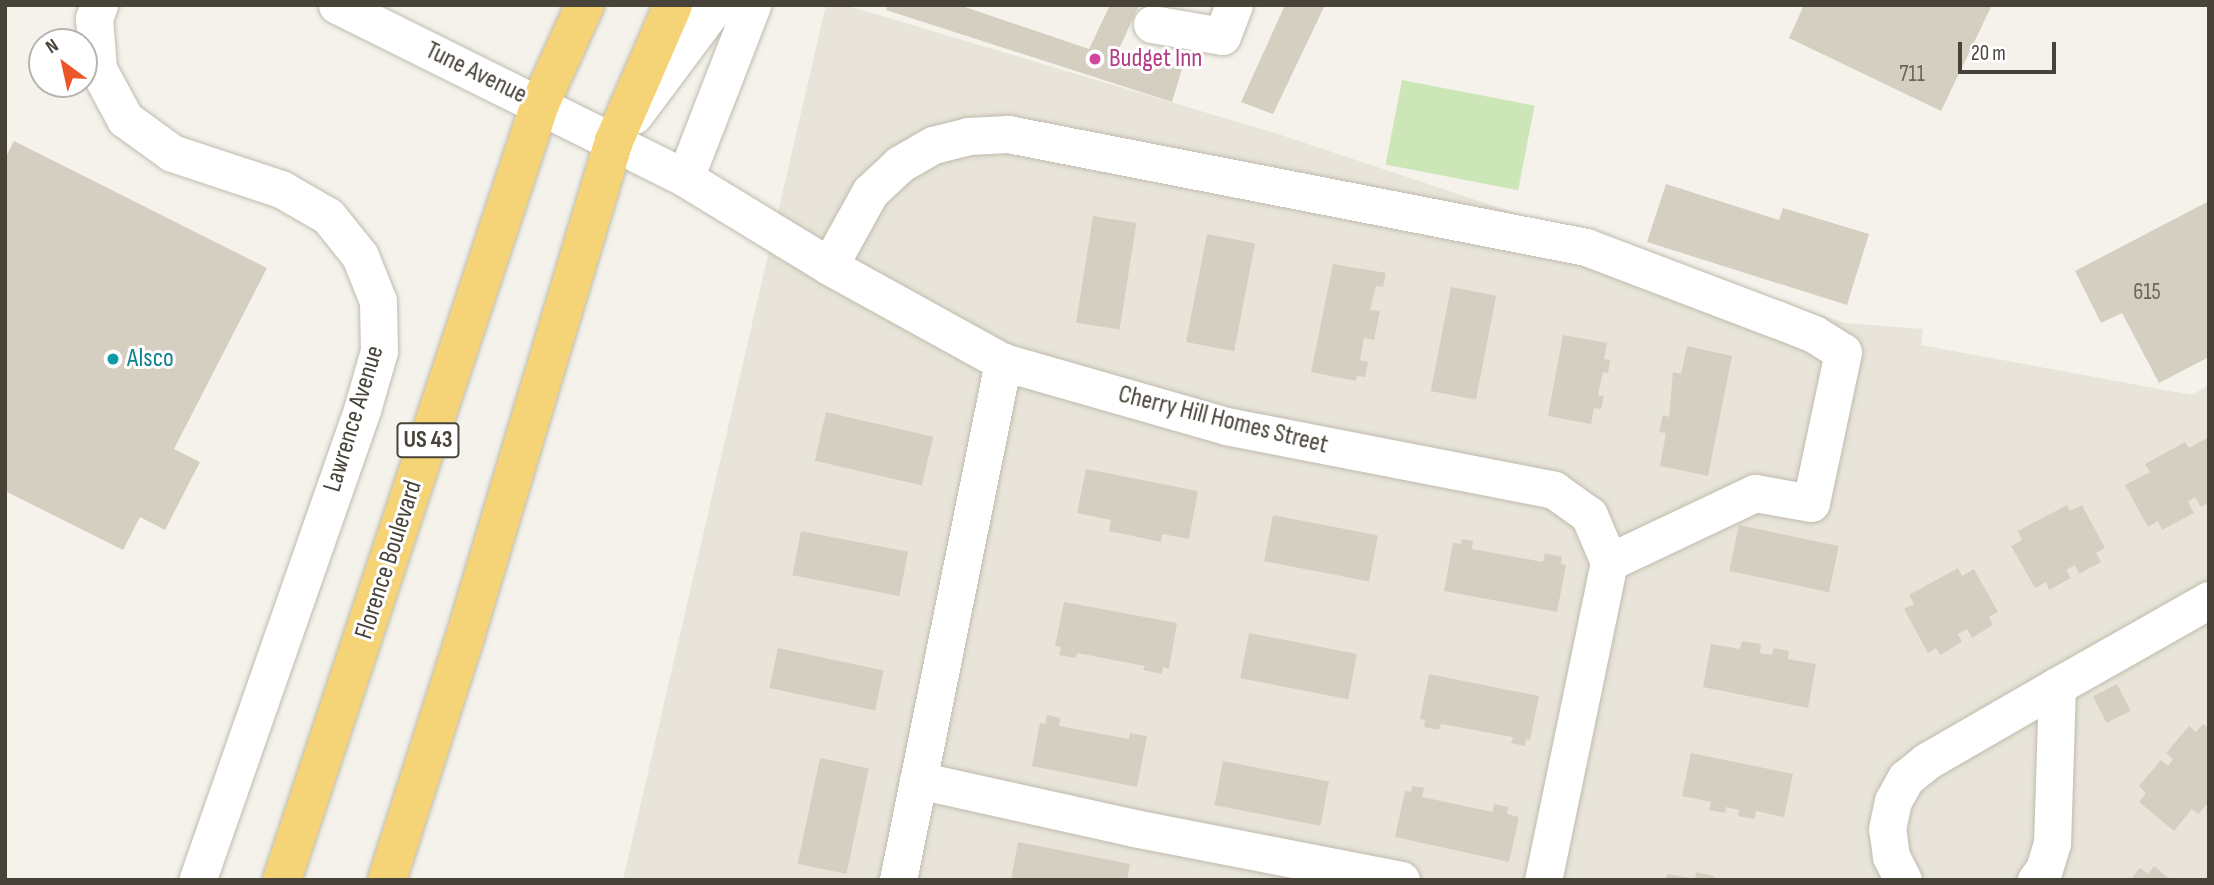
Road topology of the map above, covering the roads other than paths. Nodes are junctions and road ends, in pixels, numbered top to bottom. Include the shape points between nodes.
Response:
1 (99, 5) edge
2 (337, 5) edge
3 (585, 5) edge
4 (673, 5) edge
5 (716, 5) edge
6 (752, 5) edge
7 (1234, 5) edge
8 (1152, 24) dead end
9 (540, 104) junction
10 (614, 141) junction
11 (685, 178) junction
12 (829, 266) junction
13 (1003, 362) junction
14 (1609, 562) junction
15 (2209, 600) edge
16 (2057, 686) junction
17 (918, 780) junction
18 (197, 880) edge
19 (282, 880) edge
20 (387, 880) edge
21 (898, 880) edge
22 (1401, 880) edge
23 (1543, 880) edge
24 (1903, 880) edge
25 (2036, 880) edge

1 - 18 street, Lawrence Avenue via 94,18 98,69 125,119 172,153 281,189 328,216 360,256 378,301 379,351 362,410
2 - 9 street, Tune Avenue
3 - 9 highway, Florence Boulevard / US 43
4 - 10 highway
5 - 10 street
6 - 11 street
7 - 8 street via 1222,36
9 - 10 street, Tune Avenue
9 - 19 highway, Florence Boulevard / US 43
10 - 11 street, Tune Avenue
10 - 20 highway
11 - 12 street, Tune Avenue
12 - 13 street, Cherry Hill Homes Street
12 - 14 street via 870,192 900,164 933,145 968,136 1008,134 1586,247 1776,318 1843,352 1811,503 1755,493
13 - 14 street, Cherry Hill Homes Street via 1226,426 1554,490 1589,515
13 - 17 street
14 - 23 street
15 - 16 street
16 - 24 street via 1927,761 1906,778 1893,802 1887,829 1891,856
16 - 25 street via 2052,843
17 - 21 street
17 - 22 street

